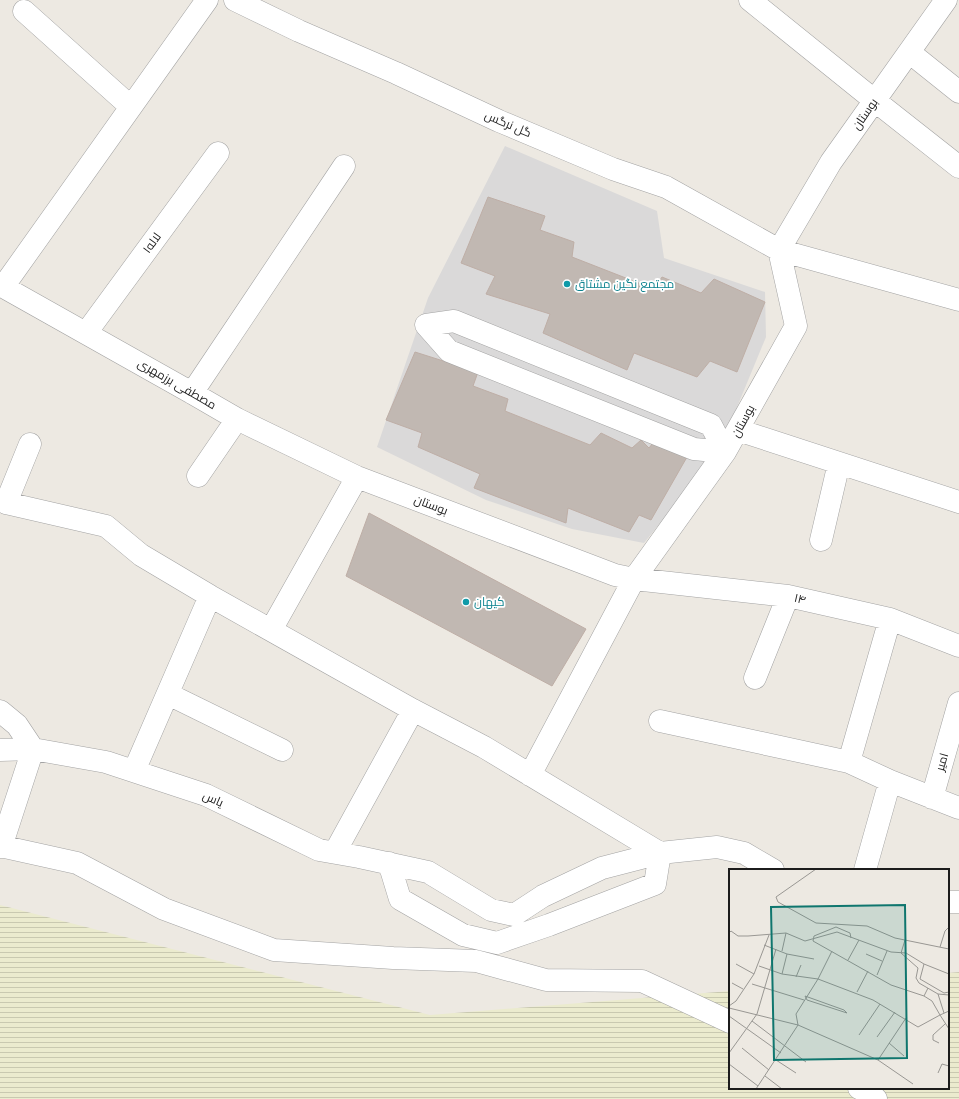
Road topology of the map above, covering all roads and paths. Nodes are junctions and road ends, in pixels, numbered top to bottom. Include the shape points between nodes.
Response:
1 (207, 0) edge
2 (236, 0) edge
3 (750, 0) edge
4 (943, 1) edge
5 (24, 11) dead end
6 (909, 52) junction
7 (959, 92) edge
8 (874, 100) junction
9 (131, 107) junction
10 (218, 153) dead end
11 (344, 166) dead end
12 (959, 167) edge
13 (779, 250) junction
14 (1, 286) edge
15 (959, 300) edge
16 (86, 333) junction
17 (192, 393) junction
18 (237, 419) junction
19 (738, 430) junction
20 (30, 444) dead end
21 (725, 452) junction
22 (839, 463) junction
23 (198, 476) dead end
24 (357, 477) junction
25 (3, 502) edge
26 (959, 502) edge
27 (821, 540) dead end
28 (634, 578) junction
29 (210, 596) junction
30 (788, 596) junction
31 (890, 619) junction
32 (271, 630) junction
33 (959, 646) edge
34 (755, 678) dead end
35 (168, 694) junction
36 (959, 703) edge
37 (413, 710) junction
38 (0, 711) edge
39 (660, 721) dead end
40 (33, 749) junction
41 (0, 750) edge
42 (282, 750) dead end
43 (849, 762) junction
44 (134, 771) junction
45 (530, 775) junction
46 (890, 781) junction
47 (932, 798) junction
48 (959, 808) edge
49 (1, 846) edge
50 (334, 852) junction
51 (660, 853) junction
52 (389, 863) junction
53 (771, 869) edge
54 (865, 869) edge
55 (497, 943) junction
56 (476, 960) junction
57 (729, 1022) edge
58 (861, 1089) edge
59 (876, 1099) edge

1 - 9 street
2 - 13 street, گل نرگس via 499,121 613,169 666,187
3 - 8 street
4 - 6 street, بوستان
5 - 9 street
6 - 7 street
6 - 8 street, بوستان
8 - 12 street
8 - 13 street, بوستان via 831,162
9 - 14 street
10 - 16 street, لاله۱
11 - 17 street
13 - 15 street, گل نرگس
13 - 19 street, بوستان via 796,326
14 - 16 street, مصطفی برزمهری
16 - 17 street, مصطفی برزمهری
17 - 18 street, مصطفی برزمهری
18 - 23 street
18 - 24 street, مصطفی برزمهری
19 - 21 street, بوستان
19 - 22 street
20 - 25 street
21 - 21 street via 711,426 454,320 426,325 449,351 694,449
21 - 28 street, بوستان
22 - 26 street
22 - 27 street
24 - 28 street, بوستان via 615,575
24 - 32 street
25 - 29 street via 106,526 141,554
28 - 30 street, ۱۴
28 - 45 street
29 - 32 street
29 - 35 street
30 - 31 street, ۱۴
30 - 34 street
31 - 33 street, ۱۴
31 - 43 street
32 - 37 street
35 - 42 street
35 - 44 street
36 - 47 street, امیر
37 - 45 street via 484,747
37 - 50 street
38 - 40 street via 17,725
39 - 43 street
40 - 41 street, یاس
40 - 44 street, یاس via 106,762
40 - 49 street
43 - 46 street
44 - 50 street, یاس via 206,795 319,850
45 - 51 street
46 - 47 street
46 - 54 street
47 - 48 street
49 - 56 street via 77,862 164,909 274,950 393,958
50 - 52 street, یاس
51 - 52 street, یاس via 602,868 544,896 514,915 491,910 428,872
51 - 53 street, یاس via 717,847 744,853
51 - 55 street via 654,884
52 - 55 street via 400,899 462,935
55 - 56 street
56 - 57 street via 546,980 642,981
58 - 59 street

